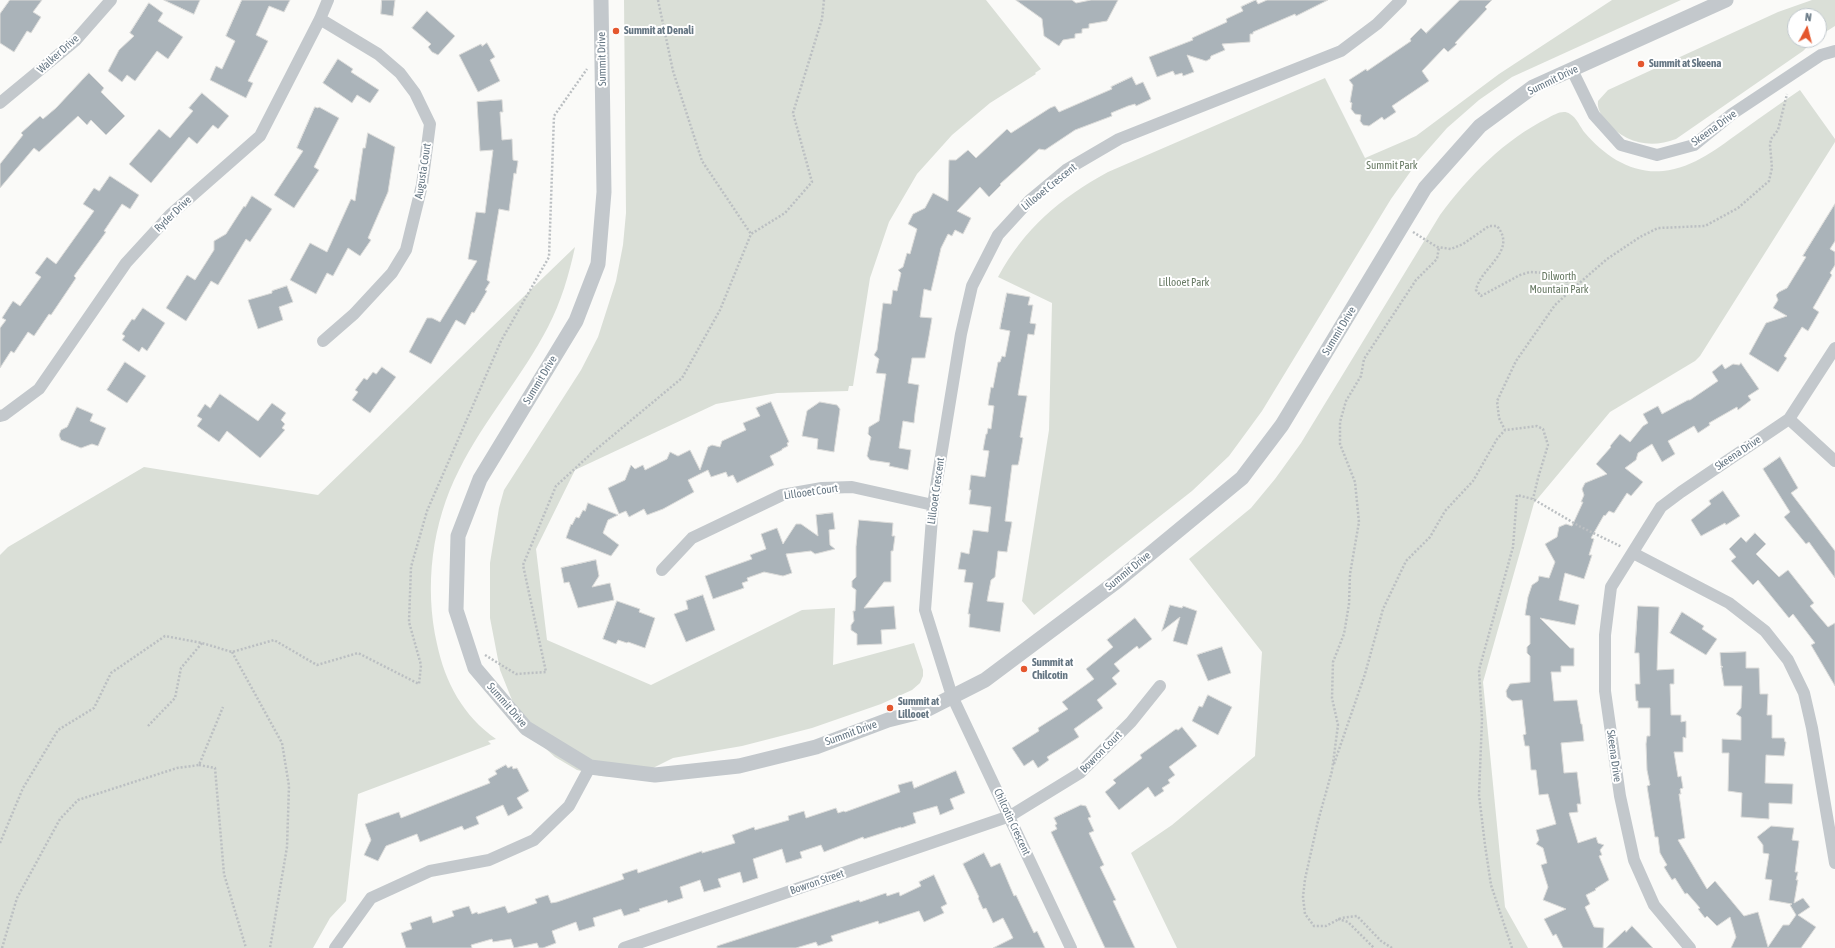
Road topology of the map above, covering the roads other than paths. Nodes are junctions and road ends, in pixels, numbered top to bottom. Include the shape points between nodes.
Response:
1 (112, 0) edge
2 (328, 0) edge
3 (601, 0) edge
4 (1401, 0) edge
5 (1726, 0) edge
6 (320, 19) junction
7 (1835, 51) edge
8 (1572, 70) junction
9 (0, 103) edge
10 (323, 341) dead end
11 (1835, 348) edge
12 (0, 416) edge
13 (1789, 419) junction
14 (1835, 461) edge
15 (933, 505) junction
16 (1633, 553) junction
17 (662, 570) dead end
18 (1160, 686) dead end
19 (952, 696) junction
20 (590, 767) junction
21 (1010, 816) junction
22 (1835, 863) edge
23 (336, 948) edge
24 (624, 948) edge
25 (1071, 948) edge
26 (1690, 948) edge

1 - 9 street, Walker Drive via 75,41
2 - 6 street, Ryder Drive
3 - 20 street, Summit Drive via 604,192 598,264 576,321 480,479 458,536 456,610 475,668 526,728
4 - 15 street, Lillooet Crescent via 1377,24 1341,51 1119,139 1066,170 1030,200 998,235 972,286 961,334
5 - 8 street, Summit Drive
6 - 10 street, Augusta Court via 378,54 400,73 416,93 430,124 422,185 406,250 392,273
6 - 12 street, Ryder Drive via 260,136 170,214 126,263 38,389
7 - 8 street, Skeena Drive via 1821,55 1732,114 1694,145 1657,155 1620,145 1594,116
8 - 19 street, Summit Drive via 1533,87 1480,126 1425,188 1282,425 1242,478 1116,582 1011,661 985,680
11 - 13 street, Skeena Drive
13 - 14 street
13 - 16 street, Skeena Drive via 1661,508
15 - 17 street, Lillooet Court via 852,487 822,488 782,495 692,538
15 - 19 street, Lillooet Crescent via 925,610
16 - 22 street via 1729,603 1765,630 1788,660 1804,693
16 - 26 street, Skeena Drive via 1611,587 1605,635 1605,691 1619,789 1634,860 1654,905
18 - 21 street, Bowron Court via 1131,722 1080,773
19 - 20 street, Summit Drive via 924,710 888,720 816,747 739,766 655,775
19 - 21 street, Chilcotin Crescent
20 - 23 street via 569,806 534,840 489,860 430,871 371,898
21 - 24 street, Bowron Street
21 - 25 street, Chilcotin Crescent

